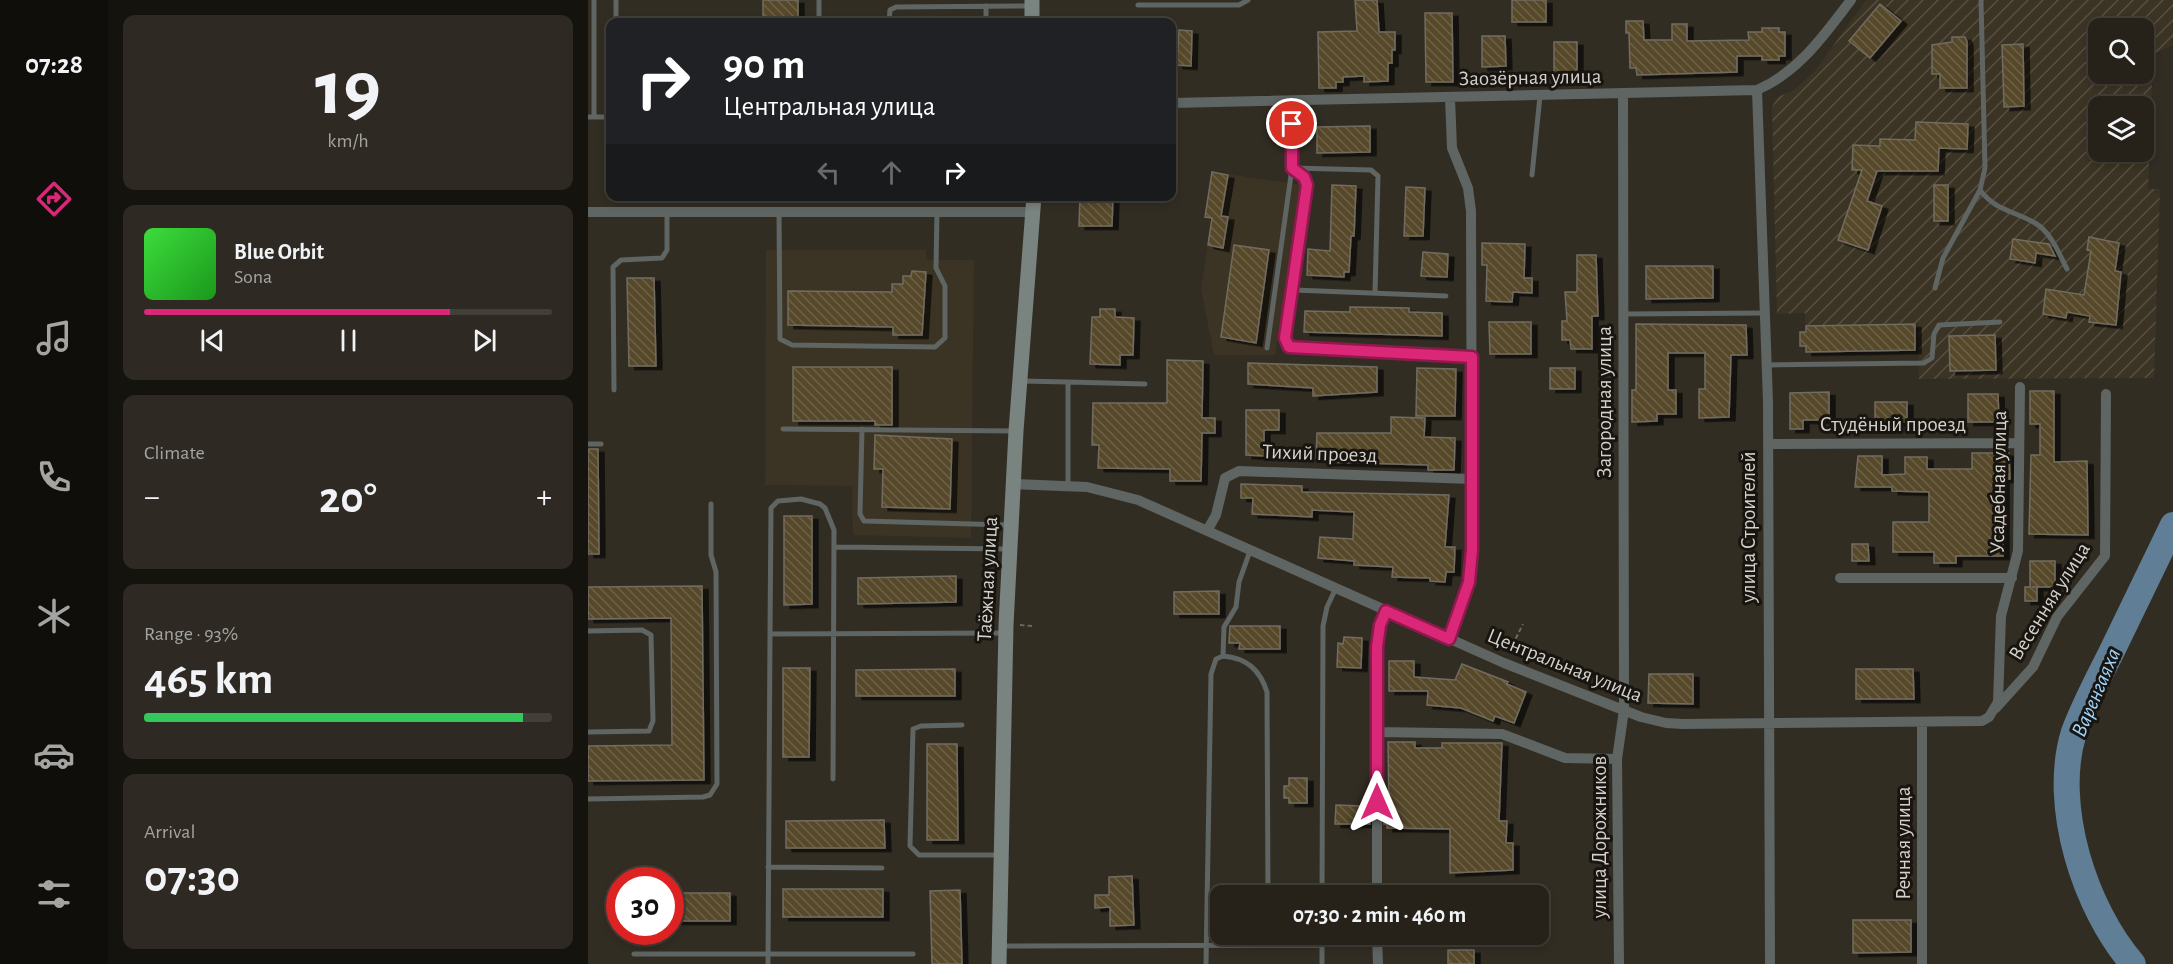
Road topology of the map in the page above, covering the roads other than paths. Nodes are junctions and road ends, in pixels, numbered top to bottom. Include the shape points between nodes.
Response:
1 (594, 0) edge
2 (616, 0) edge
3 (819, 0) edge
4 (1248, 0) edge
5 (1851, 0) edge
6 (1981, 0) edge
7 (1032, 3) edge
8 (1138, 5) dead end
9 (986, 6) junction
10 (616, 18) edge
11 (819, 18) edge
12 (889, 18) edge
13 (986, 18) edge
14 (1757, 90) junction
15 (1623, 94) junction
16 (1540, 96) junction
17 (1450, 98) junction
18 (1292, 102) junction
19 (1176, 104) edge
20 (591, 117) edge
21 (1292, 168) junction
22 (1532, 175) dead end
23 (1980, 190) junction
24 (1034, 204) edge
25 (779, 210) junction
26 (667, 211) junction
27 (937, 211) junction
28 (588, 212) edge
29 (2067, 269) dead end
30 (1935, 288) dead end
31 (1292, 290) junction
32 (1375, 293) junction
33 (1446, 296) dead end
34 (1766, 313) junction
35 (1624, 314) junction
36 (2000, 322) dead end
37 (1267, 348) dead end
38 (1472, 357) junction
39 (1767, 365) junction
40 (1020, 381) junction
41 (1068, 382) junction
42 (1145, 384) dead end
43 (2020, 387) dead end
44 (614, 390) dead end
45 (2106, 394) dead end
46 (783, 429) dead end
47 (862, 429) junction
48 (1016, 431) junction
49 (2019, 443) junction
50 (588, 444) edge
51 (601, 444) dead end
52 (1768, 444) junction
53 (1472, 479) junction
54 (1013, 484) junction
55 (1068, 486) junction
56 (711, 504) dead end
57 (1011, 525) junction
58 (1207, 531) junction
59 (836, 547) junction
60 (1010, 549) junction
61 (1250, 550) junction
62 (1840, 578) dead end
63 (2012, 578) junction
64 (1336, 588) junction
65 (1386, 611) junction
66 (588, 631) edge
67 (1006, 633) junction
68 (770, 634) junction
69 (834, 634) junction
70 (1449, 639) junction
71 (1223, 656) junction
72 (1624, 710) junction
73 (1992, 713) junction
74 (1922, 722) junction
75 (1768, 723) junction
76 (962, 725) dead end
77 (588, 732) edge
78 (1378, 732) junction
79 (1617, 759) junction
80 (833, 779) dead end
81 (588, 799) edge
82 (1000, 855) junction
83 (768, 867) junction
84 (882, 868) dead end
85 (1269, 885) edge
86 (1322, 885) edge
87 (1377, 885) edge
88 (1206, 945) junction
89 (1210, 945) edge
90 (1322, 945) edge
91 (1377, 945) edge
92 (999, 946) junction
93 (634, 954) dead end
94 (768, 954) junction
95 (913, 954) dead end
96 (768, 964) edge
97 (999, 964) edge
98 (1206, 964) edge
99 (1322, 964) edge
100 (1378, 964) edge
101 (1619, 964) edge
102 (1770, 964) edge
103 (1922, 964) edge

1 - 20 lane
2 - 10 lane
3 - 11 lane
4 - 8 lane via 1239,5
5 - 14 street, Заозёрная улица via 1804,59 1777,81
6 - 23 lane via 1985,168
7 - 9 lane
9 - 12 lane via 893,7
9 - 13 lane
14 - 15 street, Заозёрная улица
14 - 34 street, улица Строителей
15 - 16 street, Заозёрная улица
15 - 35 street, Загородная улица
16 - 17 street, Заозёрная улица
16 - 22 lane
17 - 18 street, Заозёрная улица
17 - 38 street via 1452,148 1468,188 1472,211
18 - 19 street, Заозёрная улица
18 - 21 street
21 - 31 street via 1304,177 1307,185
21 - 32 lane via 1371,170 1378,176
21 - 37 lane
23 - 29 lane via 2000,210 2037,224
23 - 30 lane via 1943,258
24 - 27 street
24 - 40 street, Таёжная улица
25 - 26 street
25 - 27 street
25 - 27 lane via 780,339 792,345 935,347 945,338 945,286 936,268
26 - 28 street
26 - 44 lane via 667,250 662,258 621,260 613,267
31 - 32 lane
31 - 38 street via 1285,338 1293,349
32 - 33 lane
34 - 35 lane
34 - 39 street, улица Строителей
35 - 72 street, Загородная улица
36 - 39 lane via 1939,325 1934,334 1932,358 1924,363
38 - 53 street
39 - 52 street, улица Строителей
40 - 41 lane
40 - 48 street, Таёжная улица
41 - 42 lane
41 - 55 lane
43 - 49 street, Усадебная улица
45 - 73 street, Весенняя улица via 2105,556 2057,617 2033,667
46 - 47 lane
47 - 48 lane
47 - 57 lane via 860,514 864,521
48 - 54 street, Таёжная улица
49 - 52 street, Студёный проезд
49 - 63 street, Усадебная улица via 2018,552
50 - 51 lane
52 - 75 street, улица Строителей
53 - 58 street, Тихий проезд via 1239,471 1226,478 1216,515
53 - 70 street via 1472,566
54 - 55 street, Центральная улица
54 - 57 street, Таёжная улица
55 - 58 street, Центральная улица via 1120,494
56 - 81 lane via 711,555 716,584 717,784 703,797
57 - 60 street, Таёжная улица
58 - 61 street, Центральная улица
59 - 60 lane
59 - 68 lane via 830,518 820,504 786,498 771,508
59 - 69 lane
60 - 67 street, Таёжная улица
61 - 64 street, Центральная улица
61 - 71 lane via 1239,582 1236,607 1224,627
62 - 63 street
63 - 73 street, Усадебная улица via 2001,616 1998,702
64 - 65 street, Центральная улица
64 - 86 lane via 1323,626
65 - 70 street, Центральная улица
65 - 78 street via 1377,647
66 - 77 lane via 642,630 651,635 653,721 649,731
67 - 69 lane
67 - 82 street, Таёжная улица
68 - 69 lane
68 - 83 lane
69 - 80 lane
70 - 72 street, Центральная улица
71 - 85 lane via 1249,664 1260,675 1267,692
71 - 88 lane via 1216,659 1211,674
72 - 75 street, Центральная улица via 1666,723
72 - 79 street, улица Дорожников
73 - 74 street, Центральная улица via 1982,721
74 - 75 street, Центральная улица
74 - 103 street, Речная улица
75 - 102 street, улица Строителей
76 - 82 lane via 913,729 910,846 919,855
78 - 79 street via 1502,734 1565,758
78 - 87 street
79 - 101 street, улица Дорожников
82 - 92 street, Таёжная улица
83 - 84 lane
83 - 94 lane
88 - 89 lane
88 - 92 lane
88 - 98 lane
90 - 99 lane
91 - 100 street
92 - 97 street, Таёжная улица
93 - 94 lane
94 - 95 lane
94 - 96 lane

